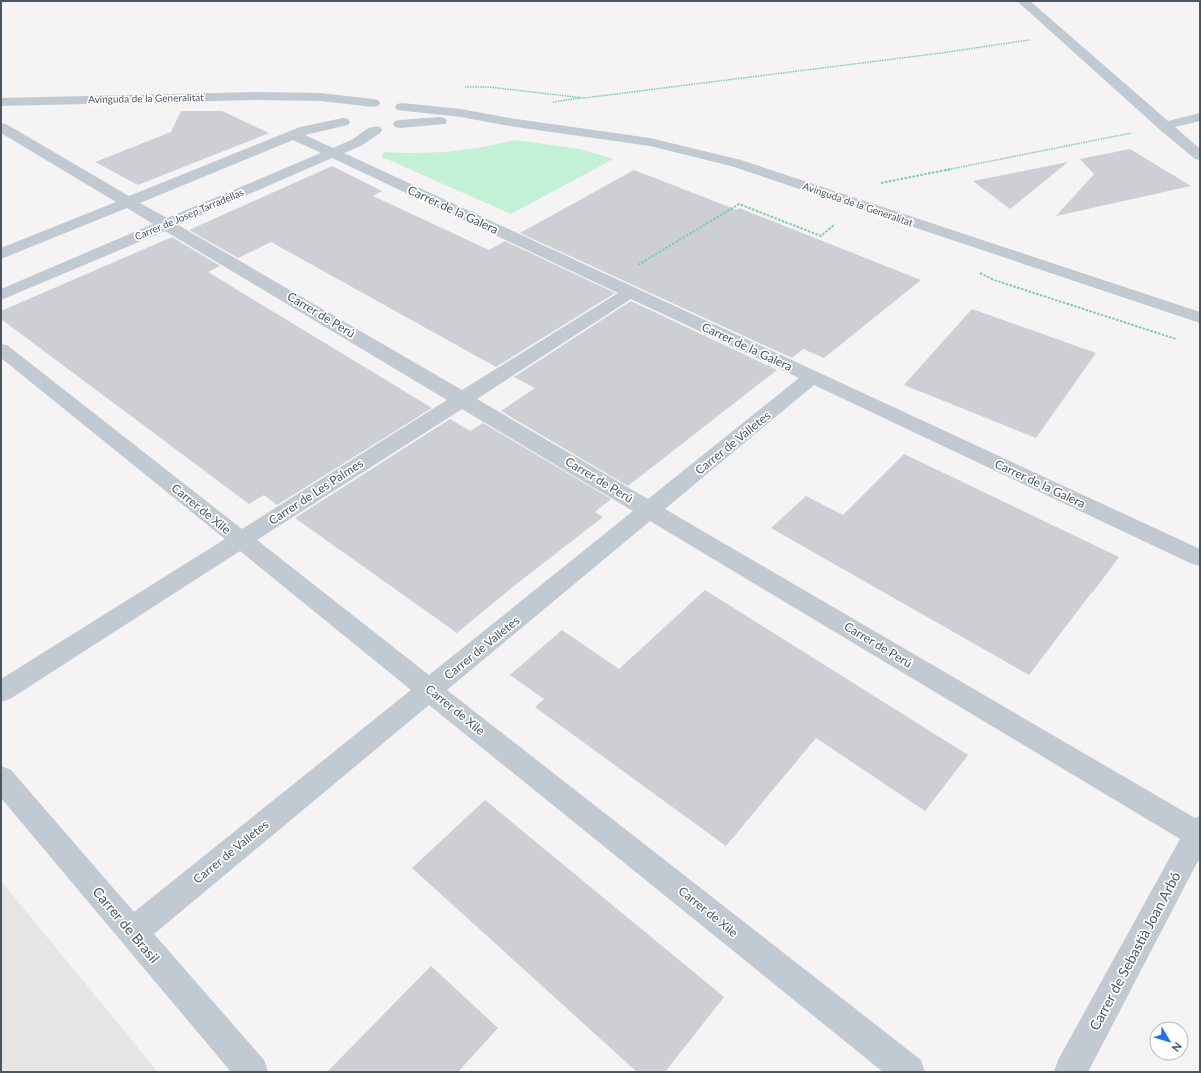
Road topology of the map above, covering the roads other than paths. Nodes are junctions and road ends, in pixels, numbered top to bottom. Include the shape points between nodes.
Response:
1 (1023, 1) edge
2 (291, 97) junction
3 (1, 102) edge
4 (374, 103) junction
5 (393, 105) junction
6 (1200, 117) edge
7 (343, 119) junction
8 (509, 122) junction
9 (400, 124) junction
10 (1164, 126) junction
11 (1, 127) edge
12 (375, 130) junction
13 (294, 135) junction
14 (1197, 150) edge
15 (332, 153) junction
16 (129, 202) junction
17 (166, 224) junction
18 (1, 254) edge
19 (631, 292) junction
20 (1, 296) edge
21 (1200, 318) edge
22 (1, 349) edge
23 (812, 377) junction
24 (462, 399) junction
25 (650, 510) junction
26 (241, 540) junction
27 (1200, 558) edge
28 (430, 690) junction
29 (1, 692) edge
30 (1, 778) edge
31 (1199, 832) edge
32 (133, 932) junction
33 (252, 1072) edge
34 (908, 1072) edge
35 (1070, 1072) edge

1 - 10 street
2 - 3 street, Avinguda de la Generalitat
2 - 4 street, Avinguda de la Generalitat via 333,98
2 - 7 street, Avinguda de la Generalitat via 312,101
4 - 5 street, Avinguda de la Generalitat
4 - 7 street via 352,108
5 - 8 street, Avinguda de la Generalitat
5 - 9 street via 406,110 408,114
6 - 10 street
7 - 12 street, Avinguda de la Generalitat via 347,126 354,129
7 - 13 street
8 - 9 street, Avinguda de la Generalitat via 461,120
8 - 21 street, Avinguda de la Generalitat via 650,142 736,163
9 - 12 street, Avinguda de la Generalitat
10 - 14 street
11 - 16 street, Carrer de Perú
12 - 15 street, Carrer de Josep Tarradellas via 356,143
13 - 15 street, Carrer de la Galera
13 - 16 street
15 - 17 street, Carrer de Josep Tarradellas
15 - 19 street, Carrer de la Galera
16 - 17 street, Carrer de Perú
16 - 18 street
17 - 20 street, Carrer de Josep Tarradellas
17 - 24 street, Carrer de Perú
19 - 23 street, Carrer de la Galera
19 - 24 street, Carrer de Les Palmes
22 - 26 street, Carrer de Xile
23 - 25 street, Carrer de Valletes
23 - 27 street, Carrer de la Galera
24 - 25 street, Carrer de Perú
24 - 26 street, Carrer de Les Palmes
25 - 28 street, Carrer de Valletes
25 - 31 street, Carrer de Perú
26 - 28 street, Carrer de Xile
26 - 29 street, Carrer de Les Palmes
28 - 32 street, Carrer de Valletes
28 - 34 street, Carrer de Xile
30 - 32 street, Carrer de Brasil
31 - 35 street, Carrer de Sebastià Joan Arbó
32 - 33 street, Carrer de Brasil

